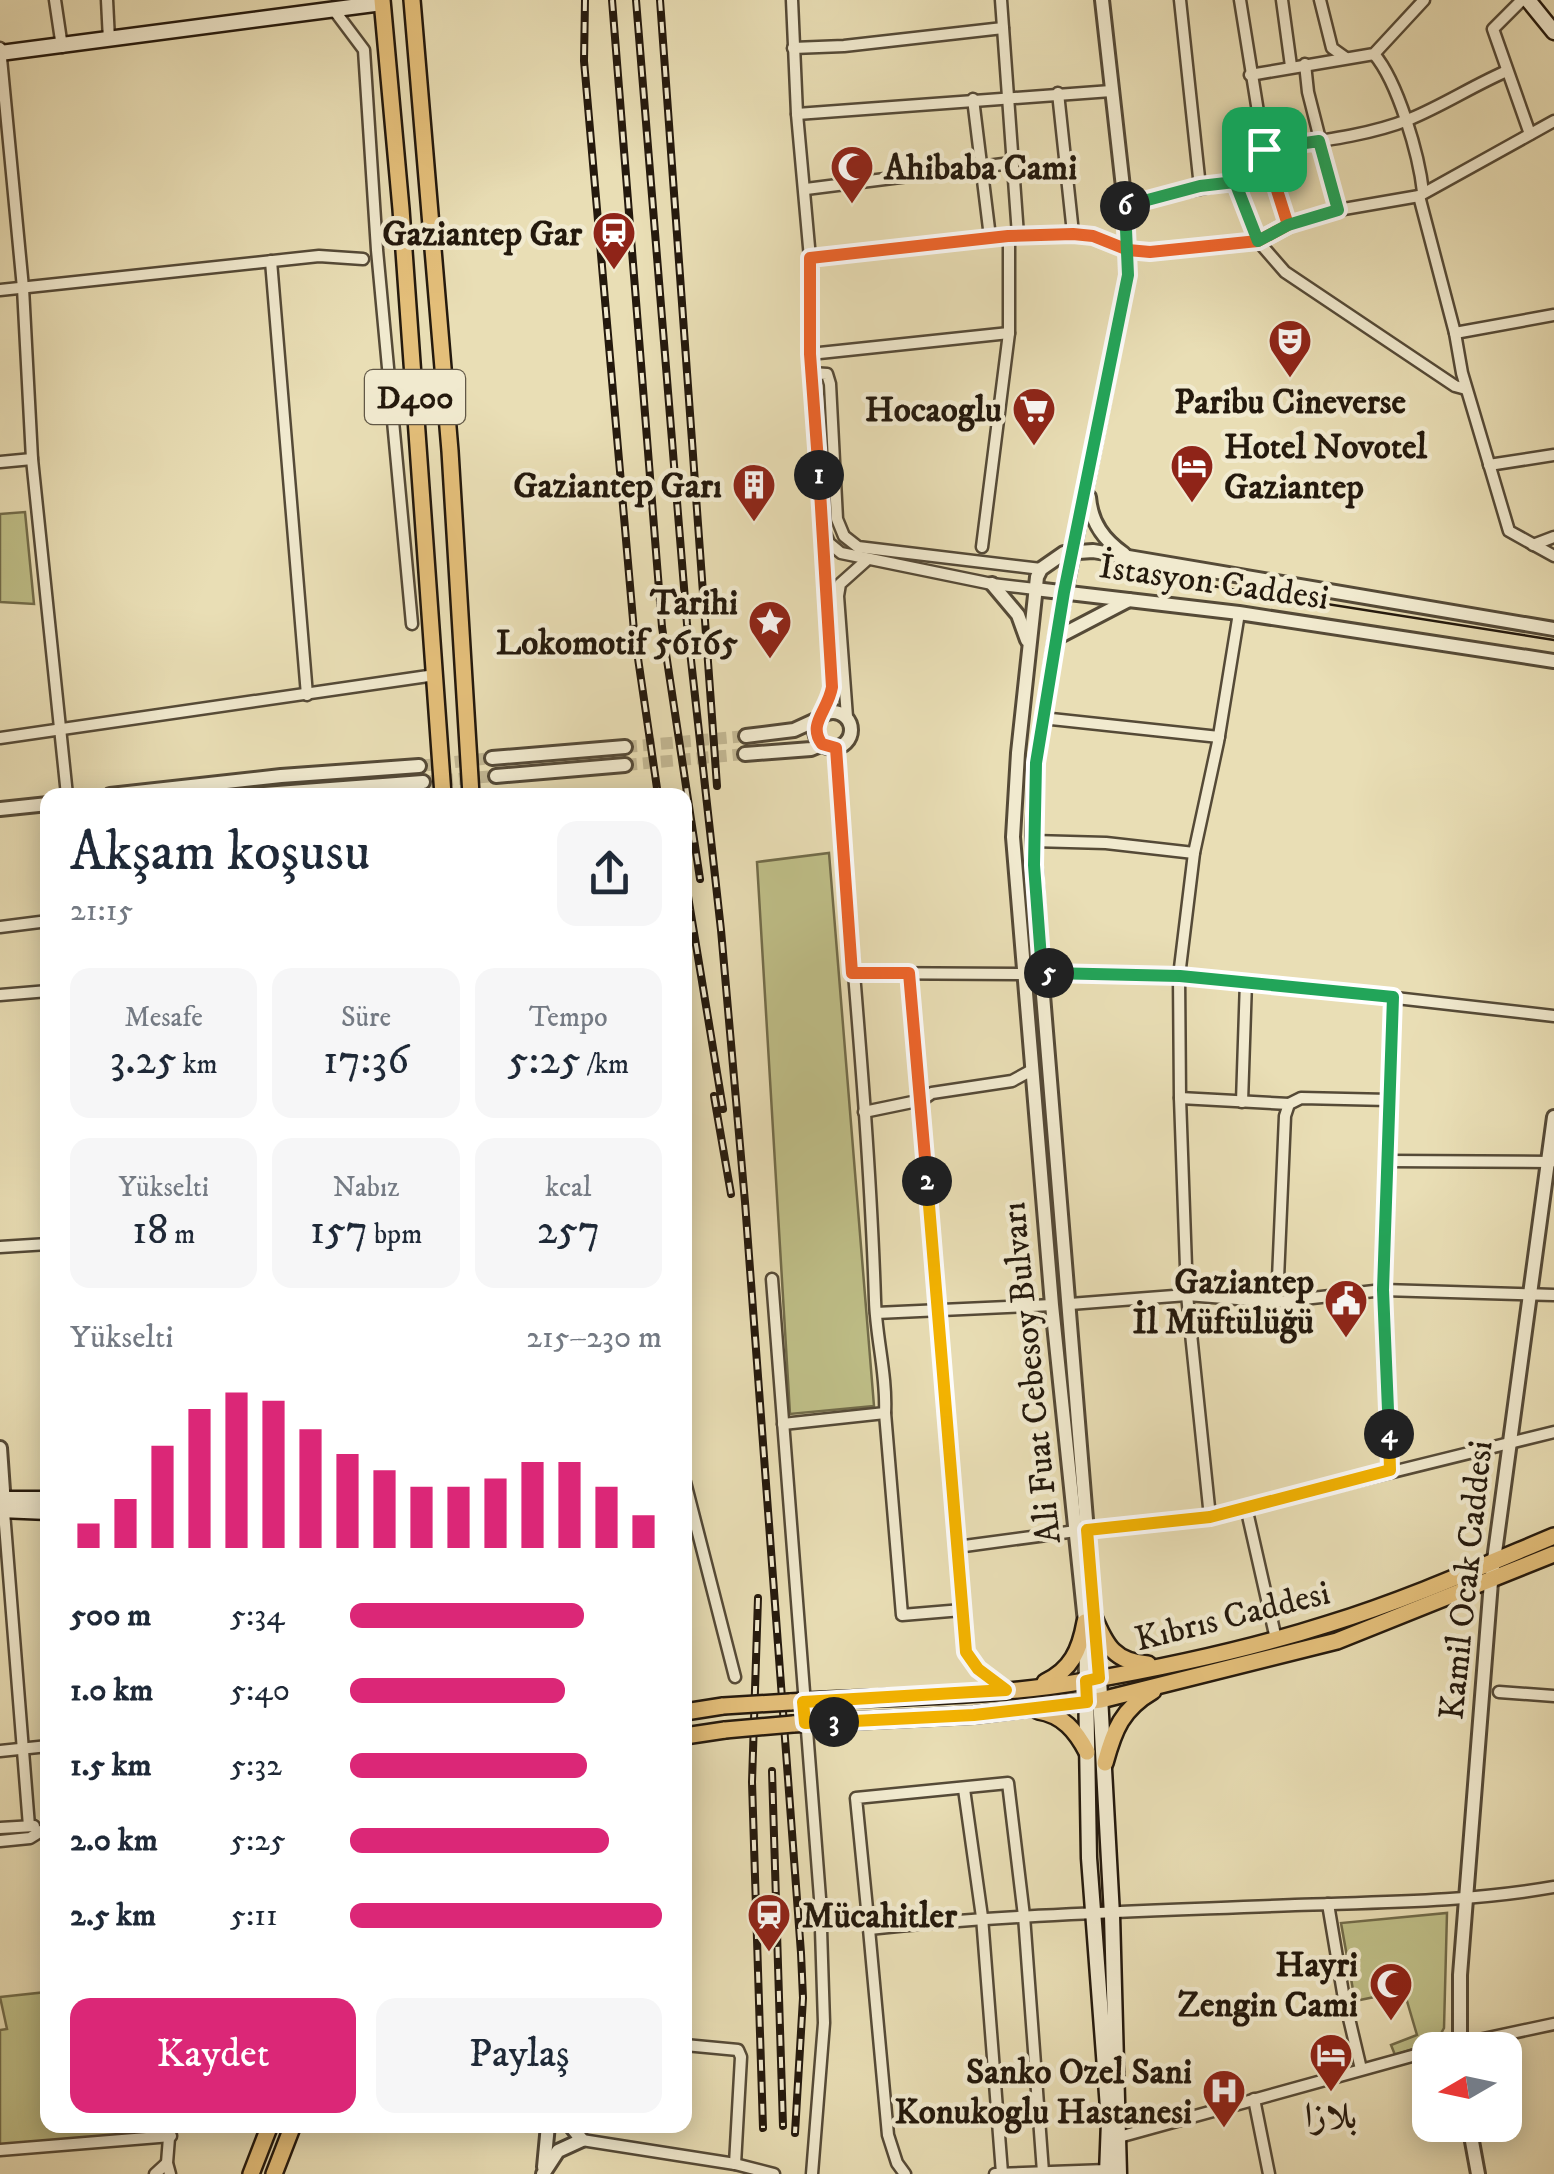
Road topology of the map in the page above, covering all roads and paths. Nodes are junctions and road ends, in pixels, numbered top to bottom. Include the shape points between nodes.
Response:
1 (55, 0) edge
2 (107, 0) edge
3 (412, 0) edge
4 (792, 0) edge
5 (1001, 0) edge
6 (1102, 0) edge
7 (1180, 0) edge
8 (1240, 0) edge
9 (1282, 0) edge
10 (1320, 0) edge
11 (1424, 0) edge
12 (1525, 0) edge
13 (382, 2) edge
14 (334, 10) junction
15 (1002, 28) junction
16 (1554, 32) edge
17 (108, 40) junction
18 (62, 47) junction
19 (793, 48) junction
20 (0, 51) edge
21 (1374, 54) junction
22 (1347, 59) junction
23 (1305, 64) junction
24 (1292, 66) junction
25 (1507, 71) junction
26 (1250, 75) junction
27 (1111, 91) junction
28 (1058, 93) junction
29 (1007, 98) junction
30 (973, 100) junction
31 (797, 114) junction
32 (1404, 122) junction
33 (1554, 122) edge
34 (1530, 134) junction
35 (1319, 141) junction
36 (1264, 149) junction
37 (1011, 162) junction
38 (981, 167) junction
39 (1200, 186) junction
40 (806, 189) junction
41 (1421, 194) junction
42 (1125, 204) junction
43 (1338, 210) junction
44 (1288, 225) junction
45 (1073, 234) junction
46 (1013, 235) junction
47 (990, 237) junction
48 (1258, 241) junction
49 (1128, 250) junction
50 (810, 258) junction
51 (363, 259) dead end
52 (271, 261) junction
53 (23, 288) junction
54 (0, 290) edge
55 (1554, 315) edge
56 (1009, 333) junction
57 (1455, 333) junction
58 (810, 354) junction
59 (812, 373) junction
60 (1466, 389) junction
61 (1554, 455) edge
62 (32, 460) junction
63 (0, 462) edge
64 (1489, 466) junction
65 (1089, 481) junction
66 (824, 531) junction
67 (1554, 537) edge
68 (1533, 545) junction
69 (982, 547) dead end
70 (1072, 550) junction
71 (1554, 556) edge
72 (1130, 558) junction
73 (868, 559) junction
74 (1041, 569) junction
75 (992, 584) junction
76 (1035, 589) junction
77 (1064, 592) junction
78 (1132, 599) junction
79 (1239, 613) junction
80 (412, 624) dead end
81 (1554, 629) edge
82 (1056, 638) junction
83 (1029, 644) junction
84 (1554, 661) edge
85 (435, 676) junction
86 (307, 695) junction
87 (821, 716) junction
88 (847, 717) junction
89 (1042, 718) junction
90 (60, 730) junction
91 (746, 736) tunnel mouth
92 (1219, 737) junction
93 (0, 738) edge
94 (625, 746) tunnel mouth
95 (829, 746) junction
96 (746, 754) tunnel mouth
97 (492, 758) tunnel mouth
98 (625, 765) tunnel mouth
99 (419, 766) tunnel mouth
100 (496, 776) tunnel mouth
101 (423, 782) tunnel mouth
102 (66, 788) edge
103 (173, 788) edge
104 (343, 788) edge
105 (443, 788) edge
106 (472, 788) edge
107 (40, 805) edge
108 (0, 809) edge
109 (1034, 841) junction
110 (1194, 853) junction
111 (40, 923) edge
112 (0, 927) edge
113 (1042, 972) junction
114 (852, 973) junction
115 (909, 973) junction
116 (1026, 974) junction
117 (1180, 976) junction
118 (1246, 981) junction
119 (40, 992) edge
120 (0, 995) edge
121 (1393, 997) junction
122 (1554, 1016) edge
123 (1032, 1070) junction
124 (1180, 1098) junction
125 (922, 1100) junction
126 (1390, 1100) junction
127 (1242, 1102) junction
128 (1290, 1104) junction
129 (864, 1112) junction
130 (1554, 1118) edge
131 (1388, 1161) junction
132 (1551, 1162) edge
133 (40, 1245) edge
134 (0, 1248) edge
135 (772, 1279) dead end
136 (1383, 1290) junction
137 (1532, 1294) junction
138 (1187, 1295) junction
139 (1554, 1295) edge
140 (1277, 1302) junction
141 (1052, 1304) junction
142 (1070, 1304) junction
143 (935, 1312) junction
144 (876, 1313) junction
145 (885, 1413) junction
146 (782, 1424) junction
147 (1554, 1432) edge
148 (1509, 1440) junction
149 (0, 1448) edge
150 (1390, 1470) junction
151 (40, 1500) edge
152 (2, 1505) edge
153 (1246, 1508) junction
154 (692, 1509) edge
155 (40, 1511) edge
156 (1210, 1517) junction
157 (1081, 1531) junction
158 (1554, 1536) edge
159 (957, 1547) junction
160 (1554, 1554) edge
161 (1494, 1564) junction
162 (1491, 1582) junction
163 (962, 1610) junction
164 (1090, 1620) junction
165 (1276, 1639) junction
166 (1167, 1664) junction
167 (735, 1676) dead end
168 (1093, 1680) junction
169 (1170, 1682) junction
170 (1030, 1688) junction
171 (1006, 1690) junction
172 (1500, 1692) dead end
173 (1554, 1696) edge
174 (1094, 1701) junction
175 (797, 1702) junction
176 (1029, 1710) junction
177 (692, 1711) edge
178 (799, 1724) junction
179 (692, 1733) edge
180 (40, 1747) edge
181 (24, 1748) junction
182 (0, 1751) edge
183 (1086, 1752) junction
184 (1105, 1763) junction
185 (964, 1789) junction
186 (29, 1826) junction
187 (40, 1827) edge
188 (0, 1828) edge
189 (40, 1832) edge
190 (0, 1841) edge
191 (1554, 1886) edge
192 (1467, 1899) junction
193 (1328, 1904) junction
194 (1112, 1914) junction
195 (1095, 1915) junction
196 (1024, 1916) junction
197 (982, 1917) junction
198 (869, 1928) junction
199 (1554, 2024) edge
200 (1460, 2032) edge
201 (1519, 2032) edge
202 (692, 2046) edge
203 (1412, 2055) edge
204 (1361, 2069) junction
205 (1254, 2098) junction
206 (144, 2133) edge
207 (170, 2133) edge
208 (267, 2133) edge
209 (290, 2133) edge
210 (547, 2133) edge
211 (576, 2133) edge
212 (1119, 2136) junction
213 (582, 2140) junction
214 (1472, 2142) edge
215 (0, 2150) edge
216 (734, 2164) junction
217 (169, 2169) edge
218 (1043, 2172) edge
219 (1111, 2172) edge
220 (156, 2174) edge
221 (251, 2174) edge
222 (274, 2174) edge
223 (543, 2174) edge
224 (771, 2174) edge
225 (812, 2174) edge
226 (905, 2174) edge
227 (998, 2174) edge
228 (1269, 2174) edge
229 (1478, 2174) edge

1 - 18 street
2 - 17 street
3 - 106 main road, D400
4 - 19 street
5 - 15 street
6 - 27 street
7 - 39 street
8 - 26 street
9 - 24 street
10 - 22 street via 1332,48
11 - 21 street
12 - 16 main road
12 - 25 street via 1493,29
13 - 14 main road
13 - 85 main road, D400
14 - 17 main road
14 - 80 street via 364,50
15 - 19 street
15 - 29 street
17 - 18 main road
18 - 20 main road
19 - 31 street
20 - 53 street
21 - 22 street
21 - 32 street
22 - 23 street
23 - 24 street
23 - 35 street
24 - 26 street
25 - 32 street
25 - 34 street
26 - 36 street
27 - 28 street
27 - 42 street
28 - 29 street
28 - 45 street
29 - 30 street
29 - 37 street
30 - 31 street
30 - 38 street
31 - 40 street
32 - 35 street
32 - 41 street
33 - 34 street
34 - 41 street
35 - 36 street
35 - 43 street
36 - 44 street
37 - 38 street
37 - 46 street
38 - 40 street
38 - 47 street
39 - 42 street
39 - 48 street via 1235,182
40 - 50 street
41 - 43 street
41 - 57 street
42 - 49 street
43 - 44 street
44 - 48 street
45 - 46 street
45 - 49 street
46 - 47 street
46 - 56 street
47 - 50 street
48 - 49 street
48 - 60 street via 1322,299
49 - 65 street
50 - 58 street
51 - 52 street
52 - 53 street
52 - 86 street
53 - 54 street
53 - 62 street
55 - 57 street
56 - 58 street
56 - 69 street
57 - 60 street
58 - 59 street
59 - 66 street
59 - 74 street via 826,374 830,384 837,519 844,536 858,547
60 - 64 street
61 - 64 street
62 - 63 street
62 - 90 street
64 - 68 street via 1509,531
65 - 70 street
65 - 72 street via 1094,522
66 - 73 street, İstasyon Caddesi via 841,553
66 - 87 street via 832,676
67 - 68 street
68 - 71 street
70 - 72 street, İstasyon Caddesi
70 - 74 street, İstasyon Caddesi
70 - 77 street
72 - 81 street, İstasyon Caddesi
73 - 75 street, İstasyon Caddesi
73 - 88 street via 840,584 838,596
74 - 76 street, Ali Fuat Cebesoy Bulvarı
75 - 76 street, İstasyon Caddesi
75 - 83 street via 1018,615
76 - 77 street, İstasyon Caddesi
76 - 83 street, Ali Fuat Cebesoy Bulvarı
77 - 78 street, İstasyon Caddesi
77 - 82 street
78 - 79 street, İstasyon Caddesi
78 - 82 street
79 - 84 street, İstasyon Caddesi
79 - 92 street
82 - 89 street
83 - 116 street, Ali Fuat Cebesoy Bulvarı via 1013,838
85 - 86 street
85 - 105 main road, D400
86 - 90 street
87 - 88 street
87 - 91 street via 794,730
87 - 95 street via 816,734
88 - 95 street via 851,734 845,744
89 - 92 street
89 - 109 street
90 - 93 street
90 - 102 street
92 - 110 street
94 - 97 street
95 - 96 street
95 - 114 street
98 - 100 street
99 - 103 street
101 - 104 street
107 - 108 street
109 - 110 street
109 - 113 street
110 - 117 street
111 - 112 street
113 - 117 street
113 - 142 street
114 - 115 street
114 - 129 street
115 - 116 street
115 - 125 street
116 - 123 street, Ali Fuat Cebesoy Bulvarı
117 - 118 street
117 - 124 street
118 - 121 street
118 - 127 street
119 - 120 street
121 - 122 street
121 - 126 street
123 - 125 street
123 - 141 street, Ali Fuat Cebesoy Bulvarı
124 - 127 street
124 - 138 street
125 - 129 street
125 - 143 street
126 - 128 street via 1302,1098
126 - 131 street
127 - 128 street
128 - 140 street
129 - 144 street
130 - 132 street, Kamil Ocak Caddesi
131 - 132 street
131 - 136 street
132 - 137 street, Kamil Ocak Caddesi
133 - 134 street
135 - 146 street
136 - 137 street
136 - 140 street
136 - 150 street
137 - 139 street
137 - 148 street, Kamil Ocak Caddesi
138 - 140 street
138 - 142 street
138 - 156 street
141 - 143 street
141 - 157 street, Ali Fuat Cebesoy Bulvarı
142 - 157 street
143 - 144 street
143 - 159 street
144 - 145 street
145 - 146 street
145 - 163 street via 902,1616
146 - 175 street
147 - 148 street
148 - 150 street
148 - 161 street, Kamil Ocak Caddesi
149 - 152 street
150 - 153 street
151 - 152 main road
152 - 155 main road
152 - 181 street
153 - 156 street
153 - 165 street
154 - 167 street
156 - 157 street
157 - 159 street
157 - 164 street, Ali Fuat Cebesoy Bulvarı
158 - 161 main road, Kıbrıs Caddesi
159 - 163 street
160 - 162 main road
161 - 162 street, Kamil Ocak Caddesi
161 - 165 main road, Kıbrıs Caddesi
162 - 169 main road via 1337,1641
162 - 192 street, Kamil Ocak Caddesi
163 - 171 street via 966,1652
164 - 166 main road via 1113,1654 1128,1662
164 - 168 street, Ali Fuat Cebesoy Bulvarı
164 - 170 main road via 1065,1669
165 - 166 main road, Kıbrıs Caddesi
166 - 168 main road, Kıbrıs Caddesi
168 - 170 main road, Kıbrıs Caddesi
168 - 174 main road
169 - 174 main road
169 - 184 main road via 1120,1718
170 - 171 main road, Kıbrıs Caddesi
171 - 175 main road, Kıbrıs Caddesi
172 - 173 street
174 - 176 main road
174 - 183 main road
174 - 184 main road
175 - 177 main road, Kıbrıs Caddesi, bridge
175 - 178 street
176 - 178 main road
176 - 183 main road via 1050,1713 1071,1727
178 - 179 main road, bridge
178 - 225 street via 820,1898 824,2023
180 - 181 street
181 - 182 street
181 - 186 street
183 - 195 main road
184 - 194 main road
185 - 196 street via 1008,1783
185 - 197 street
185 - 198 street via 856,1798
186 - 187 street
186 - 188 street
189 - 190 street
191 - 192 street
192 - 193 street
192 - 200 street, Kamil Ocak Caddesi
193 - 194 street
193 - 204 street
194 - 195 street
194 - 212 main road
195 - 196 street
195 - 219 main road
196 - 197 street
196 - 218 street
197 - 198 street
197 - 227 street
198 - 226 street via 888,2134
199 - 201 street
202 - 216 street via 738,2050 741,2057
203 - 204 street
204 - 205 street
205 - 212 street
205 - 228 street
206 - 215 street
207 - 217 street
208 - 221 main road
209 - 222 main road
210 - 223 street
211 - 213 street
212 - 219 main road
213 - 216 street
213 - 223 street via 558,2151
214 - 229 street
216 - 224 street
217 - 220 street
218 - 219 street
218 - 227 street

